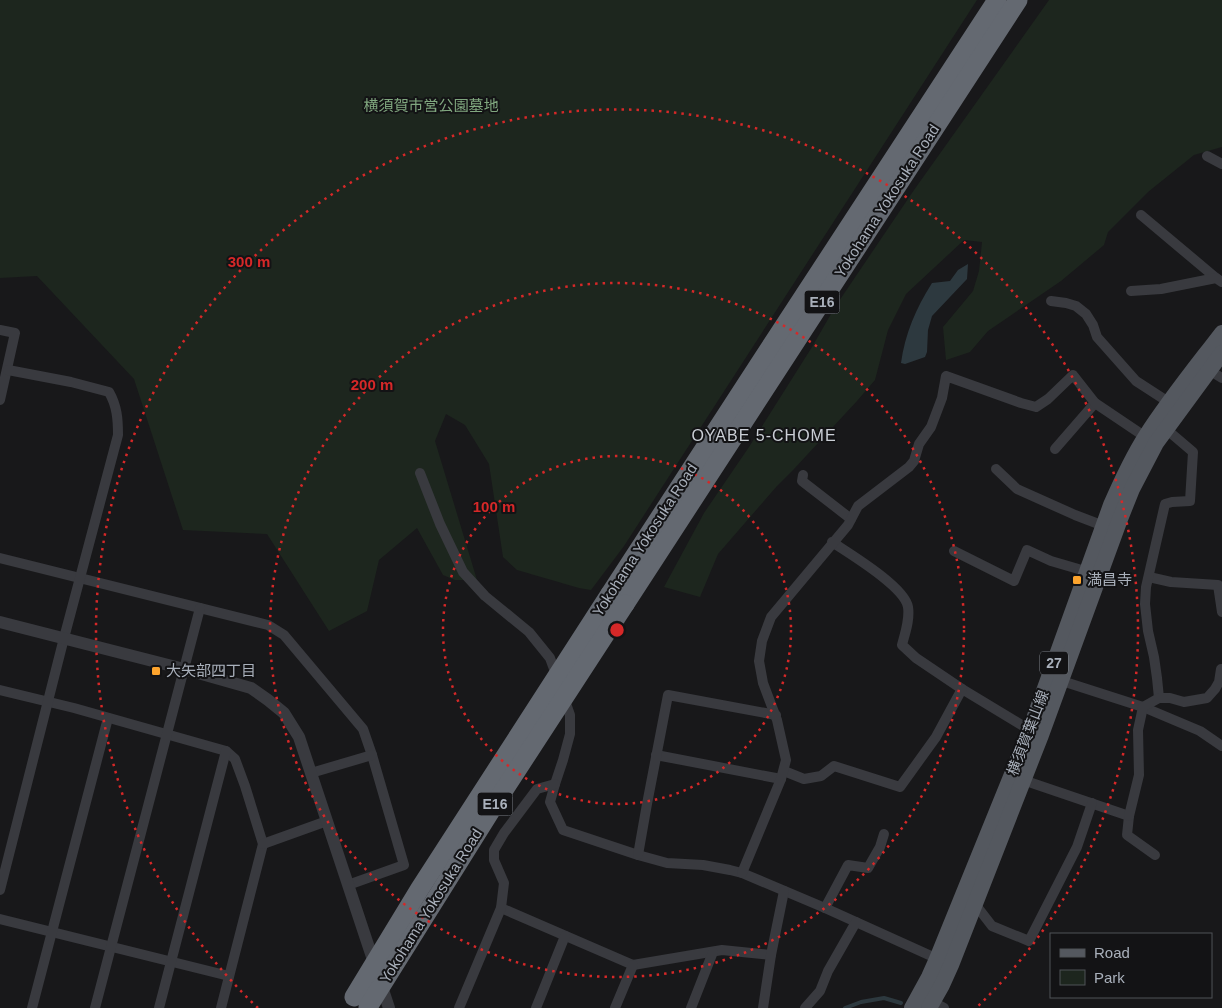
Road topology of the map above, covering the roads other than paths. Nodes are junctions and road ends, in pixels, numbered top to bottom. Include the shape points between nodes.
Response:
1 (997, 0) edge
2 (1018, 0) edge
3 (1029, 0) edge
4 (938, 122) junction
5 (1207, 156) dead end
6 (1222, 164) edge
7 (1141, 216) dead end
8 (1219, 280) edge
9 (1131, 291) dead end
10 (1051, 302) dead end
11 (0, 330) edge
12 (1222, 333) edge
13 (1222, 353) edge
14 (8, 370) junction
15 (1216, 374) edge
16 (0, 400) edge
17 (1096, 403) junction
18 (1174, 406) junction
19 (1166, 429) junction
20 (1150, 440) junction
21 (1055, 450) dead end
22 (996, 469) dead end
23 (420, 473) dead end
24 (802, 475) dead end
25 (851, 519) junction
26 (1110, 528) junction
27 (832, 542) junction
28 (954, 551) dead end
29 (0, 558) edge
30 (1093, 573) junction
31 (1149, 577) junction
32 (80, 579) junction
33 (618, 599) junction
34 (200, 608) junction
35 (1222, 612) edge
36 (0, 622) edge
37 (64, 638) junction
38 (184, 669) junction
39 (1221, 669) edge
40 (1062, 681) junction
41 (0, 690) edge
42 (962, 690) junction
43 (1159, 698) junction
44 (49, 702) junction
45 (1143, 707) junction
46 (776, 715) junction
47 (108, 718) junction
48 (1035, 733) junction
49 (167, 734) junction
50 (1222, 746) edge
51 (226, 751) junction
52 (372, 755) junction
53 (656, 755) junction
54 (311, 773) junction
55 (782, 775) junction
56 (1023, 780) junction
57 (555, 784) junction
58 (1092, 803) junction
59 (1129, 816) junction
60 (327, 821) junction
61 (884, 834) dead end
62 (263, 844) junction
63 (638, 855) junction
64 (1155, 855) dead end
65 (742, 873) junction
66 (348, 885) junction
67 (0, 890) edge
68 (784, 891) junction
69 (975, 904) junction
70 (501, 908) junction
71 (826, 908) junction
72 (0, 919) edge
73 (856, 922) junction
74 (52, 932) junction
75 (564, 936) junction
76 (111, 946) junction
77 (713, 952) junction
78 (771, 955) junction
79 (171, 962) junction
80 (944, 962) junction
81 (633, 965) junction
82 (229, 976) junction
83 (359, 1005) edge
84 (935, 1006) edge
85 (32, 1008) edge
86 (95, 1008) edge
87 (159, 1008) edge
88 (221, 1008) edge
89 (389, 1008) edge
90 (459, 1008) edge
91 (536, 1008) edge
92 (615, 1008) edge
93 (691, 1008) edge
94 (763, 1008) edge
95 (805, 1008) edge
96 (912, 1008) edge

1 - 33 highway, Yokohama Yokosuka Road / E16 via 767,351
2 - 4 highway, Yokohama Yokosuka Road / E16
3 - 4 highway via 967,88
4 - 33 highway, Yokohama Yokosuka Road / E16
5 - 6 street
7 - 8 street
8 - 9 street
10 - 18 street via 1076,306 1086,314 1097,337 1136,381
11 - 14 street via 15,334
12 - 18 main road, 横須賀葉山線 / 27
13 - 15 main road, 横須賀葉山線 / 27
14 - 16 street
14 - 32 street via 109,392 114,402 118,435
15 - 18 main road, 横須賀葉山線 / 27
17 - 20 street
17 - 21 street
17 - 25 street via 1073,375 1036,407 946,376 942,398 914,461 858,506
18 - 19 main road, 横須賀葉山線 / 27
18 - 20 main road, 横須賀葉山線 / 27
19 - 20 main road, 横須賀葉山線 / 27
19 - 31 street via 1193,452 1190,501 1166,504
20 - 26 main road, 横須賀葉山線 / 27 via 1132,490
22 - 26 street via 1017,490
23 - 57 street via 463,572 485,596 529,632 550,658 570,714 570,734
24 - 25 street via 802,480
25 - 27 street
26 - 30 main road, 横須賀葉山線 / 27
27 - 42 street via 893,584 905,597 909,619 902,645
27 - 46 street via 771,618 762,641 759,661 763,683
28 - 30 street via 1014,581 1027,550
29 - 32 street
30 - 40 main road, 横須賀葉山線 / 27
30 - 48 main road, 横須賀葉山線 / 27
31 - 35 street via 1218,585
31 - 43 street via 1145,604
32 - 34 street
32 - 37 street
33 - 83 highway, Yokohama Yokosuka Road / E16, bridge via 502,793
34 - 38 street
34 - 52 street via 268,625 284,635 363,729
36 - 37 street
37 - 38 street
37 - 44 street
38 - 49 street
38 - 54 street via 251,688 268,700 284,714 299,737
39 - 43 street via 1219,682 1208,698 1184,702
40 - 45 street
40 - 48 main road, 横須賀葉山線 / 27
41 - 44 street
42 - 48 street
42 - 55 street via 936,737 900,787 834,766 821,776 804,779
43 - 45 street
44 - 47 street
44 - 67 street
45 - 50 street via 1200,731
45 - 59 street via 1138,730 1139,775
46 - 53 street via 668,695
46 - 55 street via 786,760
47 - 49 street
47 - 74 street
48 - 56 main road, 横須賀葉山線 / 27
48 - 80 main road, 横須賀葉山線 / 27
49 - 51 street
49 - 76 street
51 - 62 street via 235,759
51 - 79 street
52 - 54 street
52 - 66 street via 404,864
53 - 55 street
53 - 63 street
54 - 60 street
55 - 65 street
56 - 58 street
56 - 69 main road, 横須賀葉山線 / 27
57 - 63 street via 550,802 563,830
57 - 70 street via 538,789 494,850 494,860 504,883
58 - 59 street
58 - 69 street via 1077,847 1029,941 992,926
59 - 64 street via 1127,835
60 - 62 street
60 - 66 street
61 - 71 street via 868,868 848,865
62 - 82 street
63 - 65 street via 667,863
65 - 68 street
66 - 89 street
68 - 71 street
68 - 78 street
69 - 80 main road, 横須賀葉山線 / 27
70 - 75 street
70 - 90 street
71 - 73 street
72 - 74 street
73 - 80 street
73 - 95 street via 820,990
74 - 76 street
74 - 85 street
75 - 81 street
75 - 91 street
76 - 79 street
76 - 86 street
77 - 78 street
77 - 81 street
77 - 93 street
78 - 94 street
79 - 82 street
79 - 87 street
80 - 84 main road, 横須賀葉山線 / 27
80 - 96 main road, 横須賀葉山線 / 27 via 924,985
81 - 92 street
82 - 88 street

